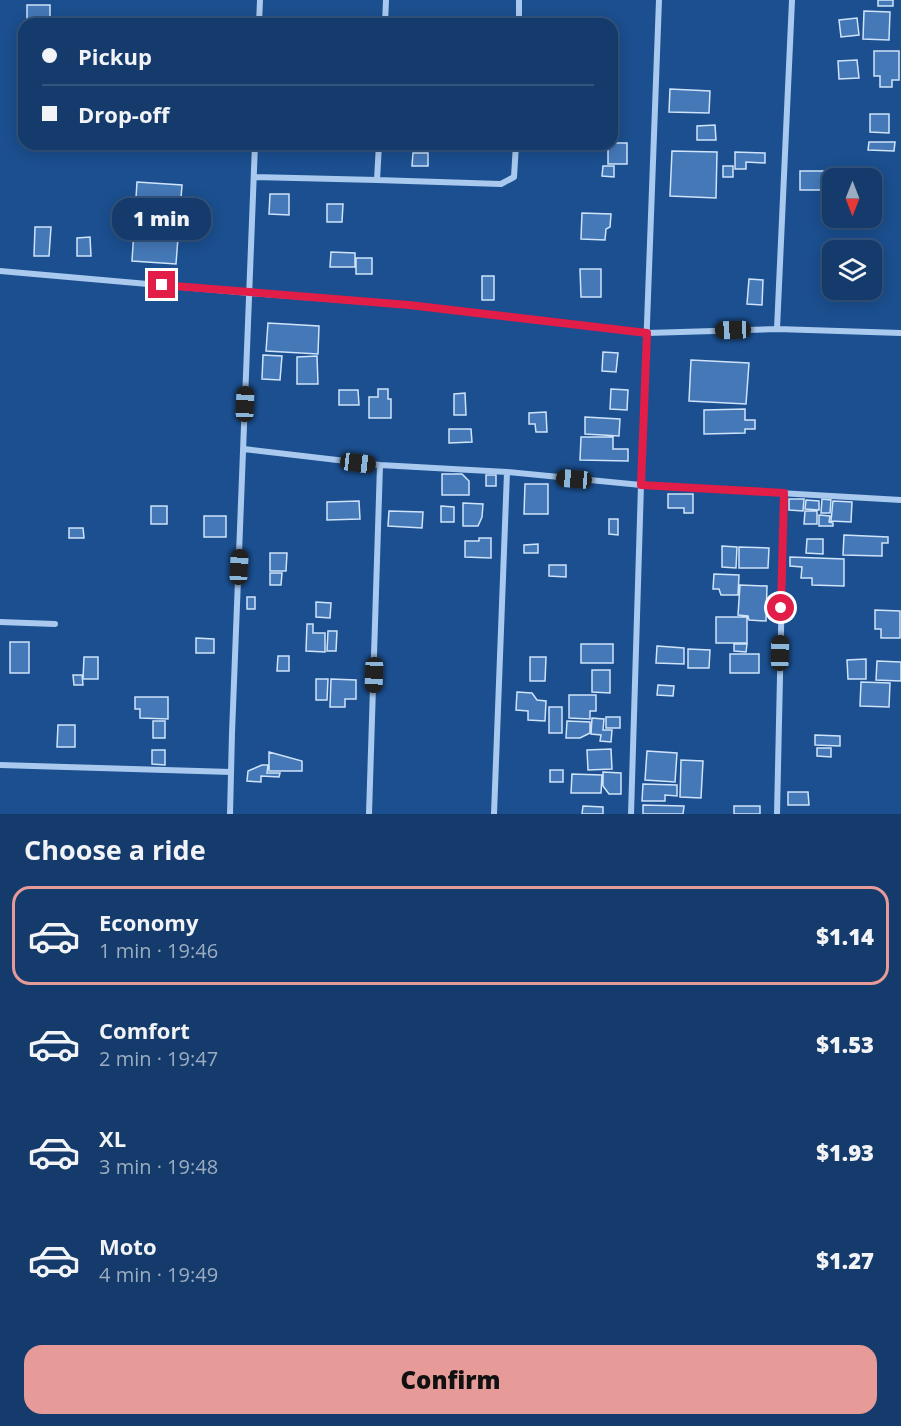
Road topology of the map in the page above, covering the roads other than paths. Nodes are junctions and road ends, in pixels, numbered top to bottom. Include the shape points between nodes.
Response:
1 (260, 0) edge
2 (386, 0) edge
3 (519, 0) edge
4 (659, 0) edge
5 (792, 0) edge
6 (259, 18) edge
7 (385, 18) edge
8 (519, 18) edge
9 (255, 150) edge
10 (379, 150) edge
11 (516, 150) edge
12 (254, 177) junction
13 (377, 180) junction
14 (0, 271) edge
15 (250, 293) junction
16 (777, 329) junction
17 (647, 333) junction
18 (901, 333) edge
19 (244, 449) junction
20 (380, 465) junction
21 (507, 472) junction
22 (641, 485) junction
23 (784, 493) junction
24 (901, 500) edge
25 (0, 622) edge
26 (56, 624) dead end
27 (0, 765) edge
28 (231, 772) junction
29 (230, 814) edge
30 (369, 814) edge
31 (494, 814) edge
32 (631, 814) edge
33 (777, 814) edge

1 - 6 street
2 - 7 street
3 - 8 street
4 - 17 street
5 - 16 street
9 - 12 street
10 - 13 street
11 - 13 street via 514,177 501,184
12 - 13 street
12 - 15 street
14 - 15 street
15 - 17 street via 409,305
15 - 19 street
16 - 17 street
16 - 18 street
17 - 22 street
19 - 20 street
19 - 28 street
20 - 21 street
20 - 30 street
21 - 22 street
21 - 31 street
22 - 23 street
22 - 32 street
23 - 24 street
23 - 33 street
25 - 26 street
27 - 28 street
28 - 29 street

